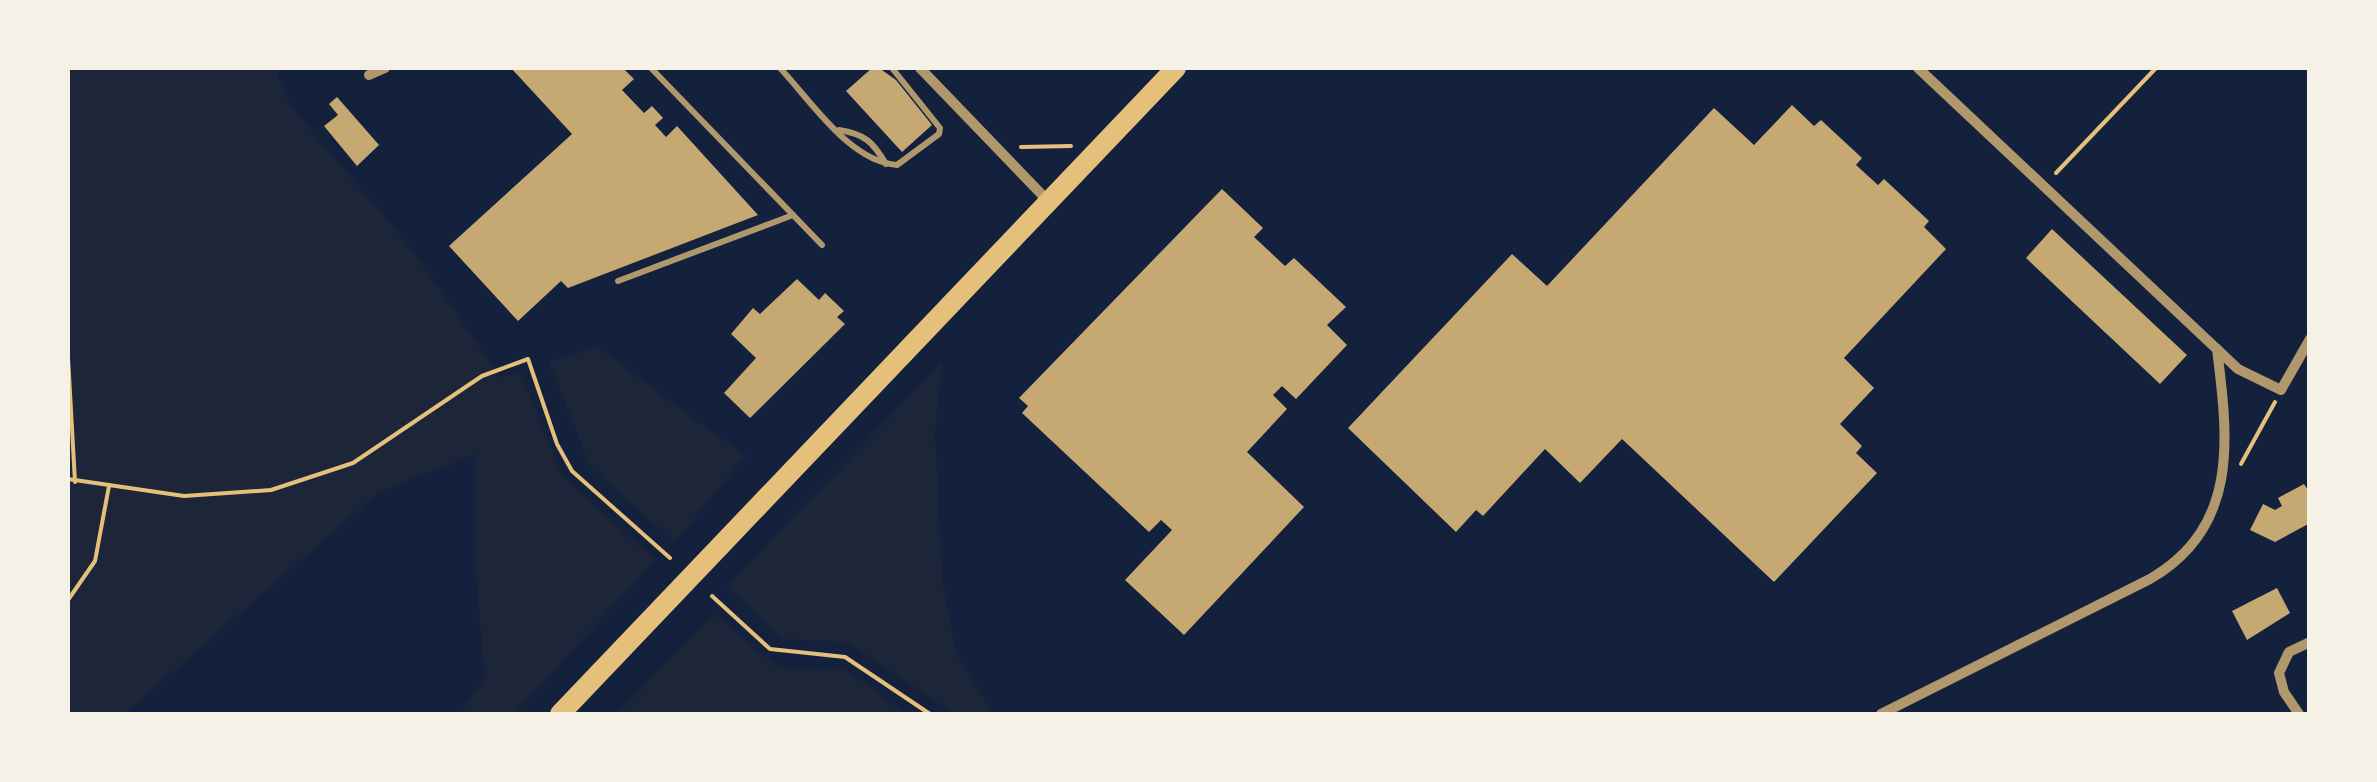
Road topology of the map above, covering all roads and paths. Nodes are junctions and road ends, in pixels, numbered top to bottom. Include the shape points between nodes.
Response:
1 (385, 68) edge
2 (651, 68) edge
3 (780, 68) edge
4 (892, 68) edge
5 (920, 68) edge
6 (1176, 68) edge
7 (1918, 68) edge
8 (2156, 68) edge
9 (369, 75) dead end
10 (838, 130) junction
11 (1082, 135) dead end
12 (994, 147) junction
13 (886, 164) junction
14 (2044, 186) junction
15 (1049, 202) junction
16 (793, 215) junction
17 (822, 245) dead end
18 (618, 282) dead end
19 (2310, 339) edge
20 (2216, 348) junction
21 (68, 357) edge
22 (2281, 390) junction
23 (2234, 475) dead end
24 (68, 479) edge
25 (74, 482) junction
26 (109, 486) junction
27 (670, 558) dead end
28 (712, 596) dead end
29 (68, 600) edge
30 (2310, 642) edge
31 (560, 714) edge
32 (930, 714) edge
33 (1881, 714) edge
34 (2299, 714) edge

1 - 9 street
2 - 16 lane
3 - 10 lane
4 - 13 lane via 940,128 905,162
5 - 12 street
6 - 15 main road
7 - 14 street
8 - 14 path
10 - 13 lane via 867,160
10 - 13 lane via 861,134
11 - 12 path via 1069,147
12 - 15 street
14 - 20 street
15 - 31 main road
16 - 17 lane
16 - 18 lane
19 - 22 street
20 - 22 street via 2238,369
20 - 33 street via 2224,404 2222,472 2210,520 2184,555
21 - 25 path
22 - 23 path
24 - 25 path
25 - 26 path
26 - 27 path via 184,496 272,490 353,462 482,376 528,359 572,471
26 - 29 path via 96,561
28 - 32 path via 770,650 846,657
30 - 34 street via 2290,652 2279,672

